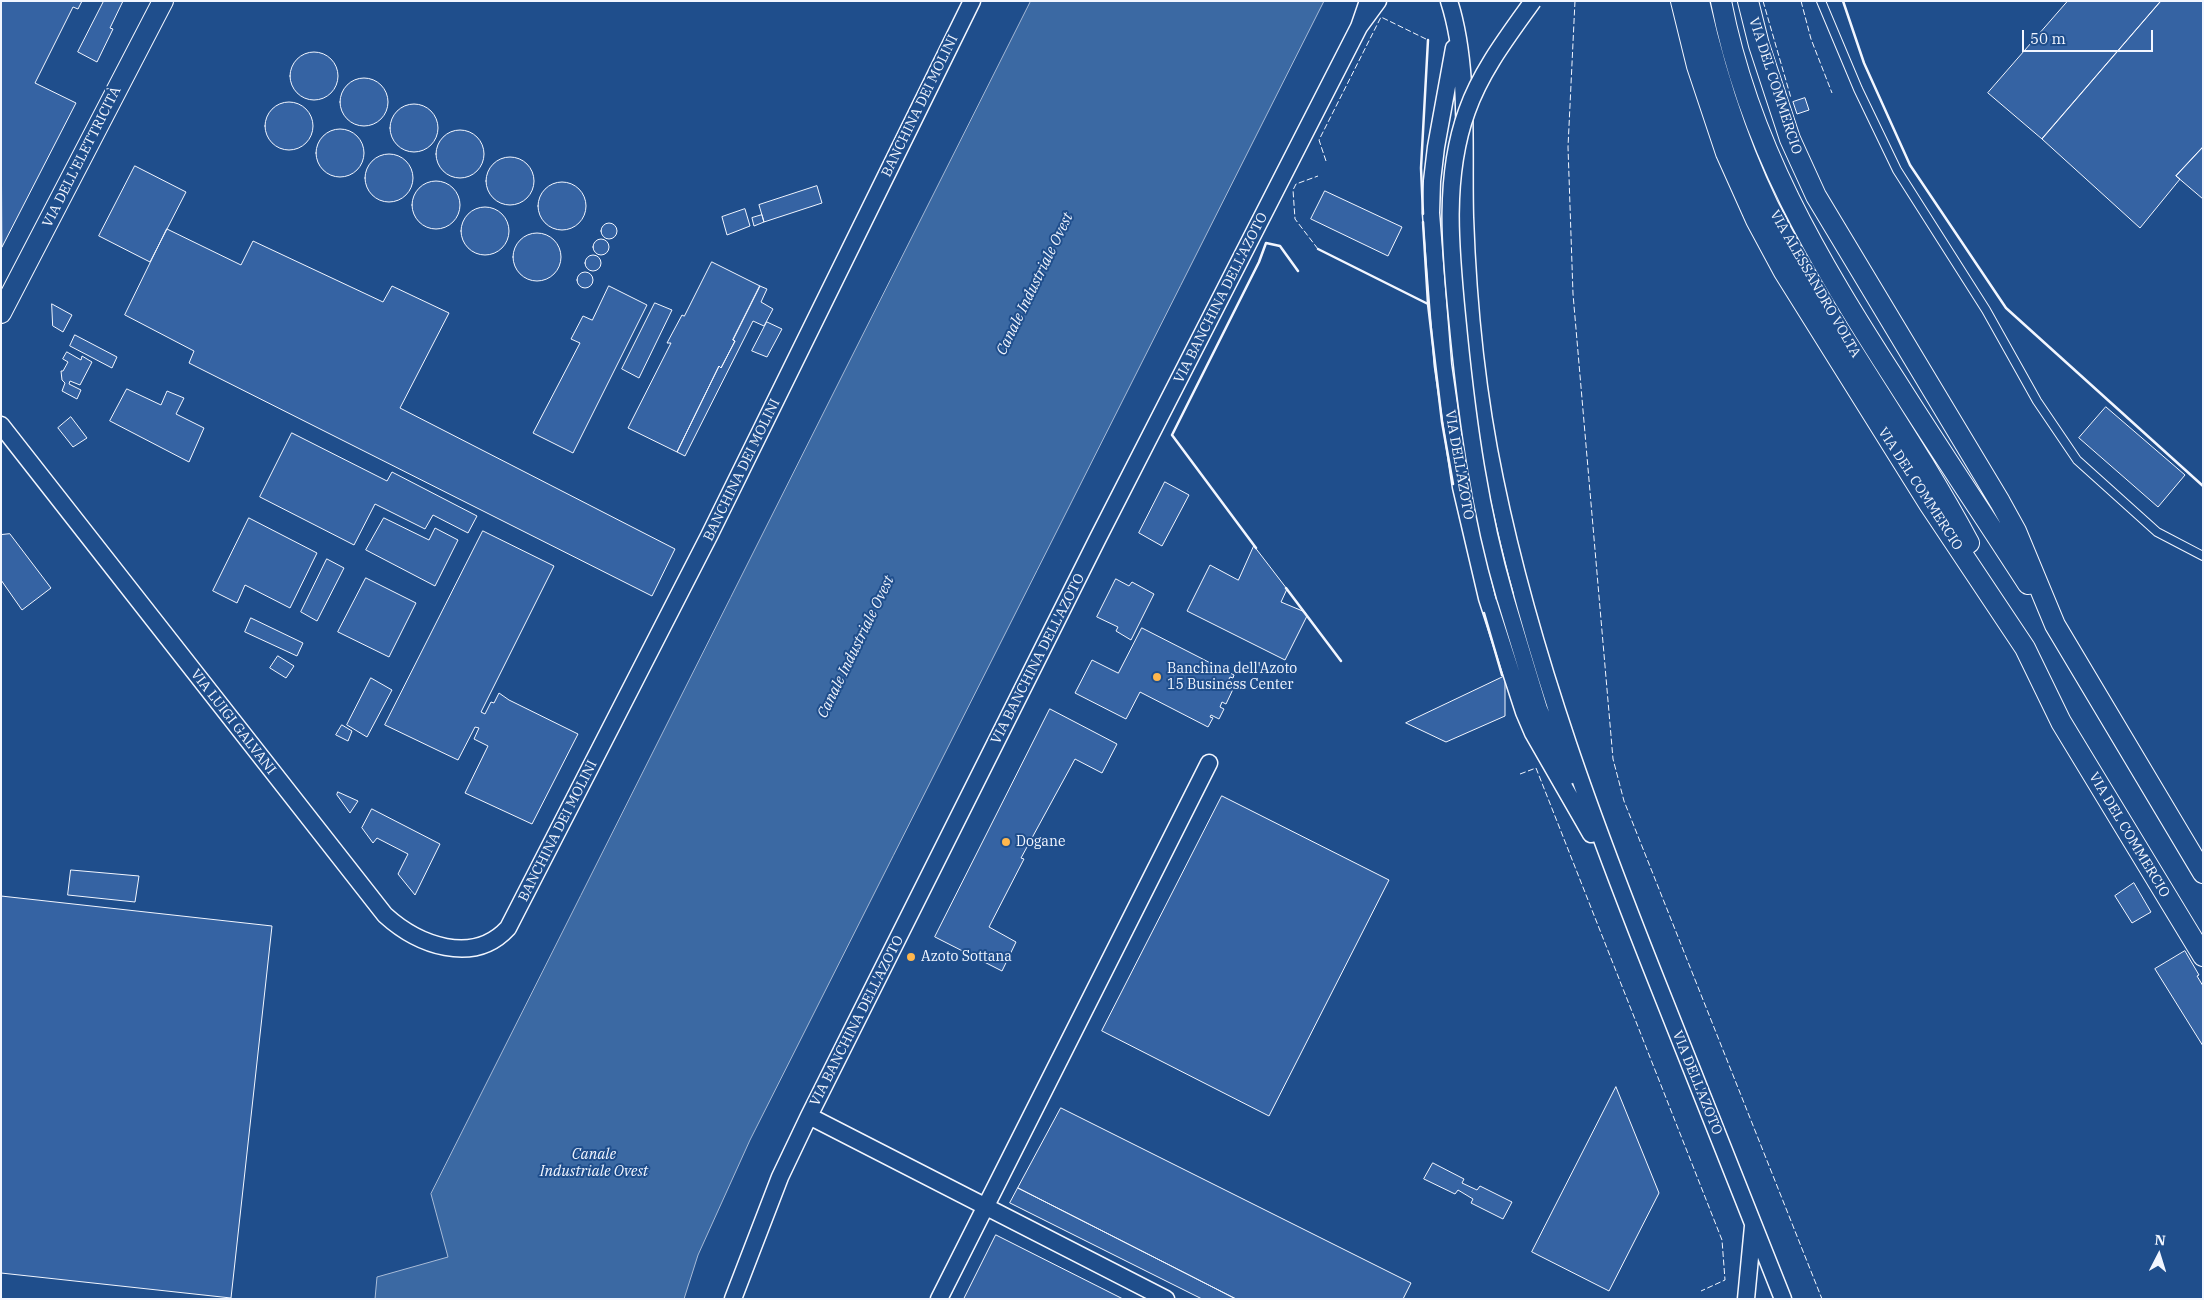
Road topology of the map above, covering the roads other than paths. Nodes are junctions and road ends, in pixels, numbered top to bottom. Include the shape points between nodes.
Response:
1 (163, 1) edge
2 (972, 1) edge
3 (1368, 1) edge
4 (1378, 1) edge
5 (1449, 1) edge
6 (1533, 1) edge
7 (1681, 1) edge
8 (1699, 1) edge
9 (1721, 1) edge
10 (1748, 1) edge
11 (1822, 1) edge
12 (1359, 27) junction
13 (1456, 36) junction
14 (1, 313) edge
15 (1, 425) edge
16 (2203, 556) edge
17 (2056, 625) junction
18 (2026, 648) junction
19 (1209, 763) dead end
20 (1611, 867) junction
21 (2203, 873) edge
22 (503, 933) joint
23 (2203, 956) edge
24 (809, 1116) junction
25 (984, 1206) junction
26 (1753, 1224) junction
27 (733, 1299) edge
28 (939, 1299) edge
29 (1166, 1299) edge
30 (1746, 1299) edge
31 (1783, 1299) edge

1 - 14 street, VIA DELL'ELETTRICITÀ
2 - 22 street, BANCHINA DEI MOLINI via 709,536
3 - 12 street
4 - 12 street
5 - 13 street, VIA DELL'AZOTO
6 - 20 street, VIA DELL'AZOTO, bridge via 1493,58 1467,111 1455,154 1452,196 1455,297 1478,488 1505,597 1546,728
7 - 18 street, VIA DEL COMMERCIO via 1711,113 1740,187 1784,272 1884,434
8 - 18 street, VIA ALESSANDRO VOLTA via 1733,119 1779,228 1947,503
9 - 17 street, VIA ALESSANDRO VOLTA via 1752,111 1788,200 1913,408
10 - 17 street, VIA DEL COMMERCIO via 1790,139 1816,196 2000,502 2016,531
11 - 16 lane via 1858,89 1897,170 2077,460 2157,532
12 - 24 street, VIA BANCHINA DELL'AZOTO via 1098,538
13 - 20 street, VIA DELL'AZOTO via 1462,72 1468,278 1473,336 1494,476 1534,641
13 - 20 street, VIA DELL'AZOTO via 1436,147 1431,213 1443,365 1461,487 1487,598 1524,712 1533,734
15 - 22 street, VIA LUIGI GALVANI via 385,915 418,939 452,948 483,945
17 - 21 street, VIA DEL COMMERCIO
18 - 23 street, VIA DEL COMMERCIO via 2061,722
19 - 25 street
20 - 26 street, VIA DELL'AZOTO
24 - 25 street
24 - 27 street, VIA BANCHINA DELL'AZOTO via 780,1177
25 - 28 street
25 - 29 street
26 - 30 street
26 - 31 street, VIA DELL'AZOTO

